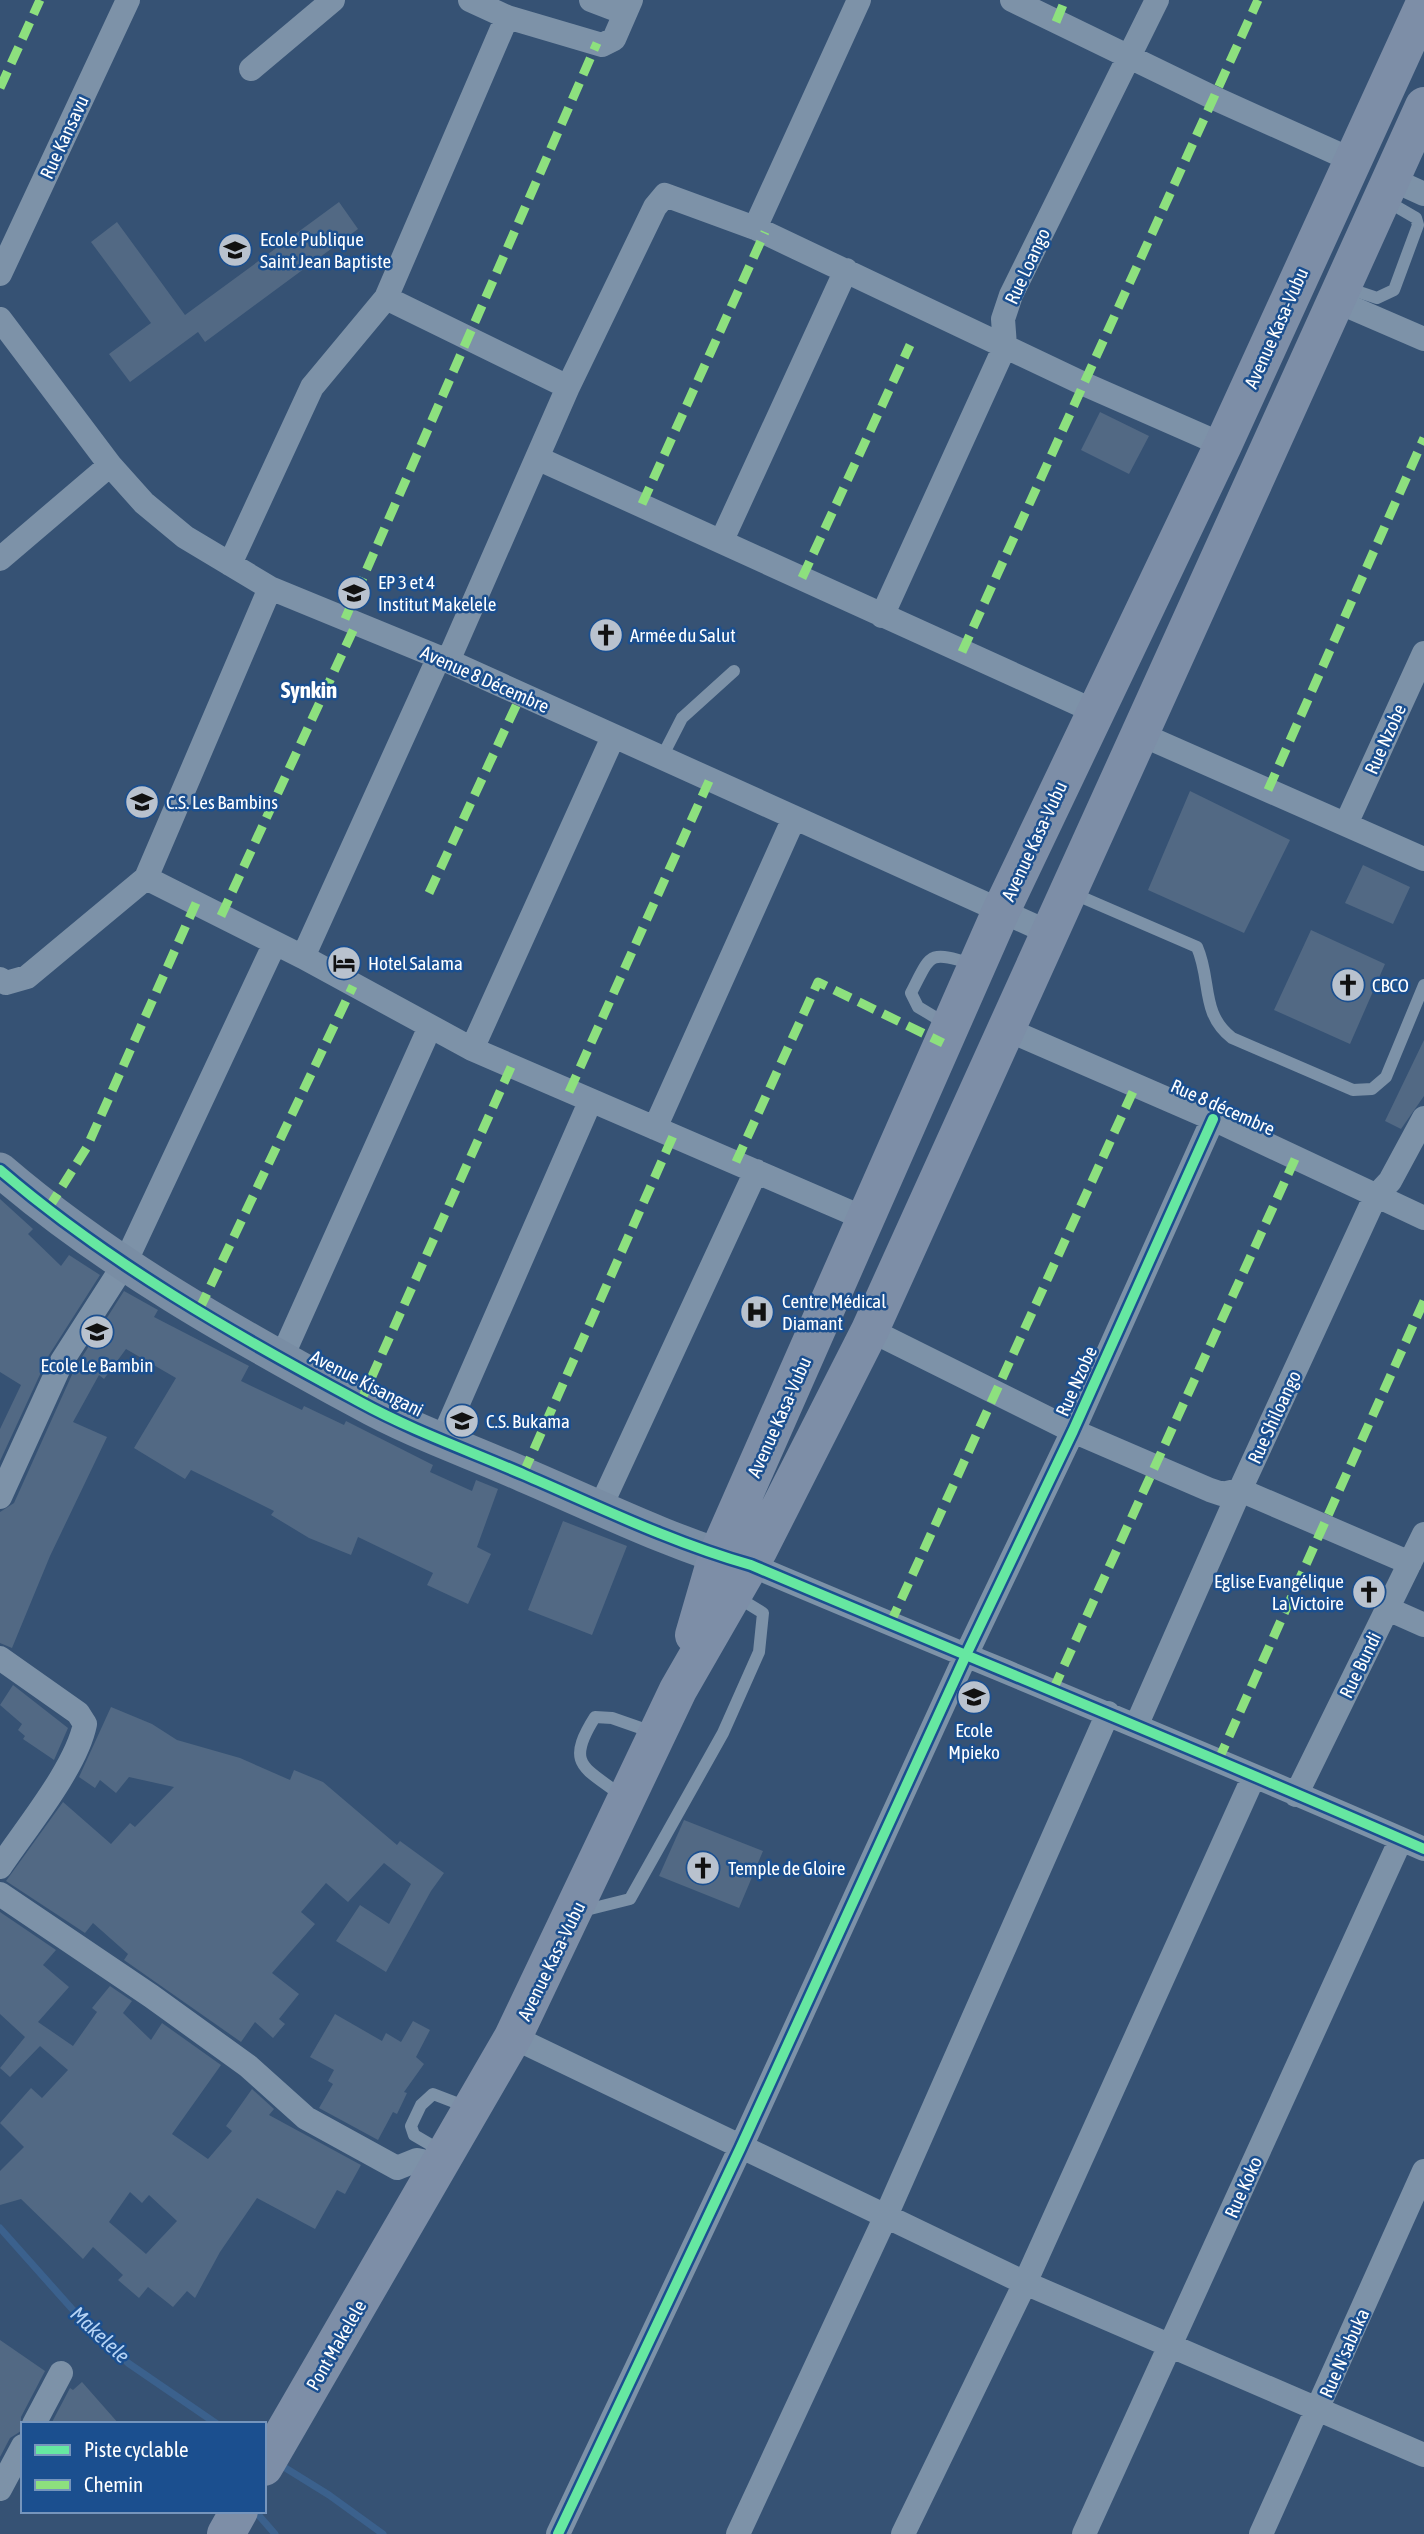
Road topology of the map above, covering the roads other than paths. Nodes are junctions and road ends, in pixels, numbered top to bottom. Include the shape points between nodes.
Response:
1 (128, 0) edge
2 (333, 0) edge
3 (470, 0) edge
4 (591, 0) edge
5 (859, 0) edge
6 (1012, 0) edge
7 (1157, 0) edge
8 (1424, 5) edge
9 (628, 6) edge
10 (507, 17) junction
11 (1130, 58) junction
12 (251, 69) dead end
13 (1424, 106) edge
14 (1352, 160) junction
15 (1399, 191) edge
16 (755, 228) junction
17 (846, 270) junction
18 (0, 274) edge
19 (1339, 294) junction
20 (386, 298) junction
21 (0, 319) edge
22 (1424, 339) edge
23 (1004, 346) junction
24 (568, 387) junction
25 (1223, 445) junction
26 (537, 458) junction
27 (110, 465) junction
28 (722, 540) junction
29 (0, 559) edge
30 (230, 564) junction
31 (270, 588) junction
32 (882, 616) junction
33 (1424, 653) edge
34 (443, 659) junction
35 (734, 671) dead end
36 (1094, 711) junction
37 (1140, 734) junction
38 (613, 737) junction
39 (661, 759) junction
40 (793, 818) junction
41 (1346, 824) junction
42 (1424, 859) edge
43 (146, 878) junction
44 (1069, 891) junction
45 (1001, 911) junction
46 (1049, 933) junction
47 (275, 943) junction
48 (303, 957) junction
49 (0, 979) edge
50 (1424, 985) edge
51 (429, 1028) junction
52 (1006, 1029) junction
53 (472, 1049) junction
54 (590, 1102) junction
55 (1424, 1118) edge
56 (1213, 1119) junction
57 (655, 1128) junction
58 (0, 1170) edge
59 (756, 1171) junction
60 (1375, 1197) junction
61 (1424, 1218) edge
62 (866, 1219) junction
63 (125, 1264) junction
64 (870, 1330) junction
65 (281, 1359) junction
66 (1073, 1431) junction
67 (442, 1440) junction
68 (1240, 1490) junction
69 (0, 1497) edge
70 (600, 1508) junction
71 (1424, 1534) edge
72 (1410, 1563) junction
73 (734, 1572) junction
74 (1388, 1608) junction
75 (1424, 1625) edge
76 (965, 1654) junction
77 (0, 1658) edge
78 (1108, 1713) junction
79 (1137, 1724) junction
80 (657, 1734) junction
81 (1253, 1778) junction
82 (1296, 1795) junction
83 (626, 1799) junction
84 (1401, 1839) junction
85 (1424, 1849) edge
86 (0, 1867) edge
87 (0, 1894) edge
88 (575, 1912) junction
89 (513, 2037) junction
90 (740, 2149) junction
91 (443, 2159) junction
92 (1424, 2171) edge
93 (885, 2218) junction
94 (407, 2223) joint
95 (1025, 2283) junction
96 (1171, 2347) junction
97 (61, 2373) dead end
98 (1318, 2411) junction
99 (35, 2422) edge
100 (21, 2450) edge
101 (1424, 2455) edge
102 (266, 2465) edge
103 (0, 2489) edge
104 (238, 2513) edge
105 (226, 2534) edge
106 (558, 2534) edge
107 (738, 2534) edge
108 (903, 2534) edge
109 (1084, 2534) edge
110 (1261, 2534) edge

1 - 18 street, Rue Kansavu
2 - 12 street
3 - 10 street
4 - 9 street
5 - 16 street
6 - 11 street
7 - 11 street, Rue Loango
8 - 14 main road, Avenue Kasa-Vubu
9 - 10 street via 614,39 602,45
10 - 20 street
11 - 14 street
11 - 23 street, Rue Loango via 1011,295 1003,319
13 - 15 main road, Avenue Kasa-Vubu
14 - 25 main road, Avenue Kasa-Vubu
15 - 19 main road, Avenue Kasa-Vubu
16 - 17 street
16 - 24 street via 673,196 659,200
17 - 23 street
17 - 28 street
19 - 22 street
19 - 37 main road, Avenue Kasa-Vubu
20 - 24 street
20 - 30 street via 312,387
21 - 27 street, Avenue 8 Décembre
23 - 25 street
23 - 32 street, Rue Loango
24 - 26 street
25 - 36 main road, Avenue Kasa-Vubu
26 - 28 street
26 - 34 street
27 - 29 street
27 - 30 street, Avenue 8 Décembre via 167,524
28 - 32 street
30 - 31 street, Avenue 8 Décembre
31 - 34 street, Avenue 8 Décembre
31 - 43 street
32 - 36 street
33 - 41 street, Rue Nzobe
34 - 38 street, Avenue 8 Décembre
34 - 48 street
35 - 39 lane via 682,718
36 - 45 main road, Avenue Kasa-Vubu
37 - 41 street
37 - 44 main road, Avenue Kasa-Vubu
38 - 39 street, Avenue 8 Décembre
38 - 53 street
39 - 40 street, Avenue 8 Décembre
40 - 45 street, Avenue 8 Décembre
40 - 57 street
41 - 42 street
43 - 47 street
43 - 49 street via 27,977 6,983
44 - 46 main road, Avenue Kasa-Vubu
44 - 50 lane via 1197,947 1206,966 1211,1015 1220,1028 1232,1038 1353,1090 1372,1090 1386,1077
45 - 46 street, Avenue 8 Décembre
45 - 62 main road, Avenue Kasa-Vubu
46 - 52 main road, Avenue Kasa-Vubu
47 - 48 street
47 - 63 street
48 - 51 street
51 - 53 street
51 - 65 street
52 - 56 street, Rue 8 décembre
52 - 64 main road, Avenue Kasa-Vubu
53 - 54 street
54 - 57 street
54 - 67 street
55 - 60 street, Rue Shiloango via 1390,1181
56 - 60 street, Rue 8 décembre
56 - 66 street, Rue Nzobe
57 - 59 street
58 - 63 street, Avenue Kisangani
59 - 62 street
59 - 70 street
60 - 61 street, Rue 8 décembre
60 - 68 street, Rue Shiloango
62 - 73 main road, Avenue Kasa-Vubu
63 - 65 street, Avenue Kisangani
63 - 69 street via 62,1361
64 - 66 street
64 - 73 main road, Avenue Kasa-Vubu
65 - 67 street, Avenue Kisangani via 360,1403
66 - 68 street via 1210,1490 1222,1494
66 - 76 street, Rue Nzobe
67 - 70 street, Avenue Kisangani
68 - 72 street
68 - 79 street, Rue Shiloango
70 - 73 street, Avenue Kisangani
71 - 72 street, Rue Bundi
72 - 74 street, Rue Bundi
73 - 76 street
73 - 80 main road, Avenue Kasa-Vubu
73 - 88 lane via 763,1613 758,1652 723,1733 630,1899
74 - 75 street
74 - 82 street, Rue Bundi
76 - 78 street
76 - 90 street, Rue Nzobe
77 - 86 street via 78,1713 85,1724 69,1763
78 - 79 street
78 - 93 street
79 - 81 street
80 - 83 main road, Avenue Kasa-Vubu
80 - 83 lane via 612,1718 595,1717 582,1738 578,1752 582,1764
81 - 82 street
81 - 95 street
82 - 84 street
83 - 88 main road, Avenue Kasa-Vubu
84 - 85 street
84 - 96 street, Rue Koko
87 - 91 street via 248,2066 306,2118 397,2168 417,2160
88 - 89 main road, Avenue Kasa-Vubu
89 - 90 street
89 - 91 main road, Avenue Kasa-Vubu
90 - 93 street
90 - 106 street, Rue Nzobe
91 - 94 main road, Avenue Kasa-Vubu
92 - 98 street, Rue N'sabuka
93 - 95 street
93 - 107 street
94 - 102 main road, Pont Makelele
95 - 96 street
95 - 108 street
96 - 98 street
96 - 109 street, Rue Koko
97 - 99 street
98 - 101 street
98 - 110 street, Rue N'sabuka
100 - 103 street
104 - 105 main road

